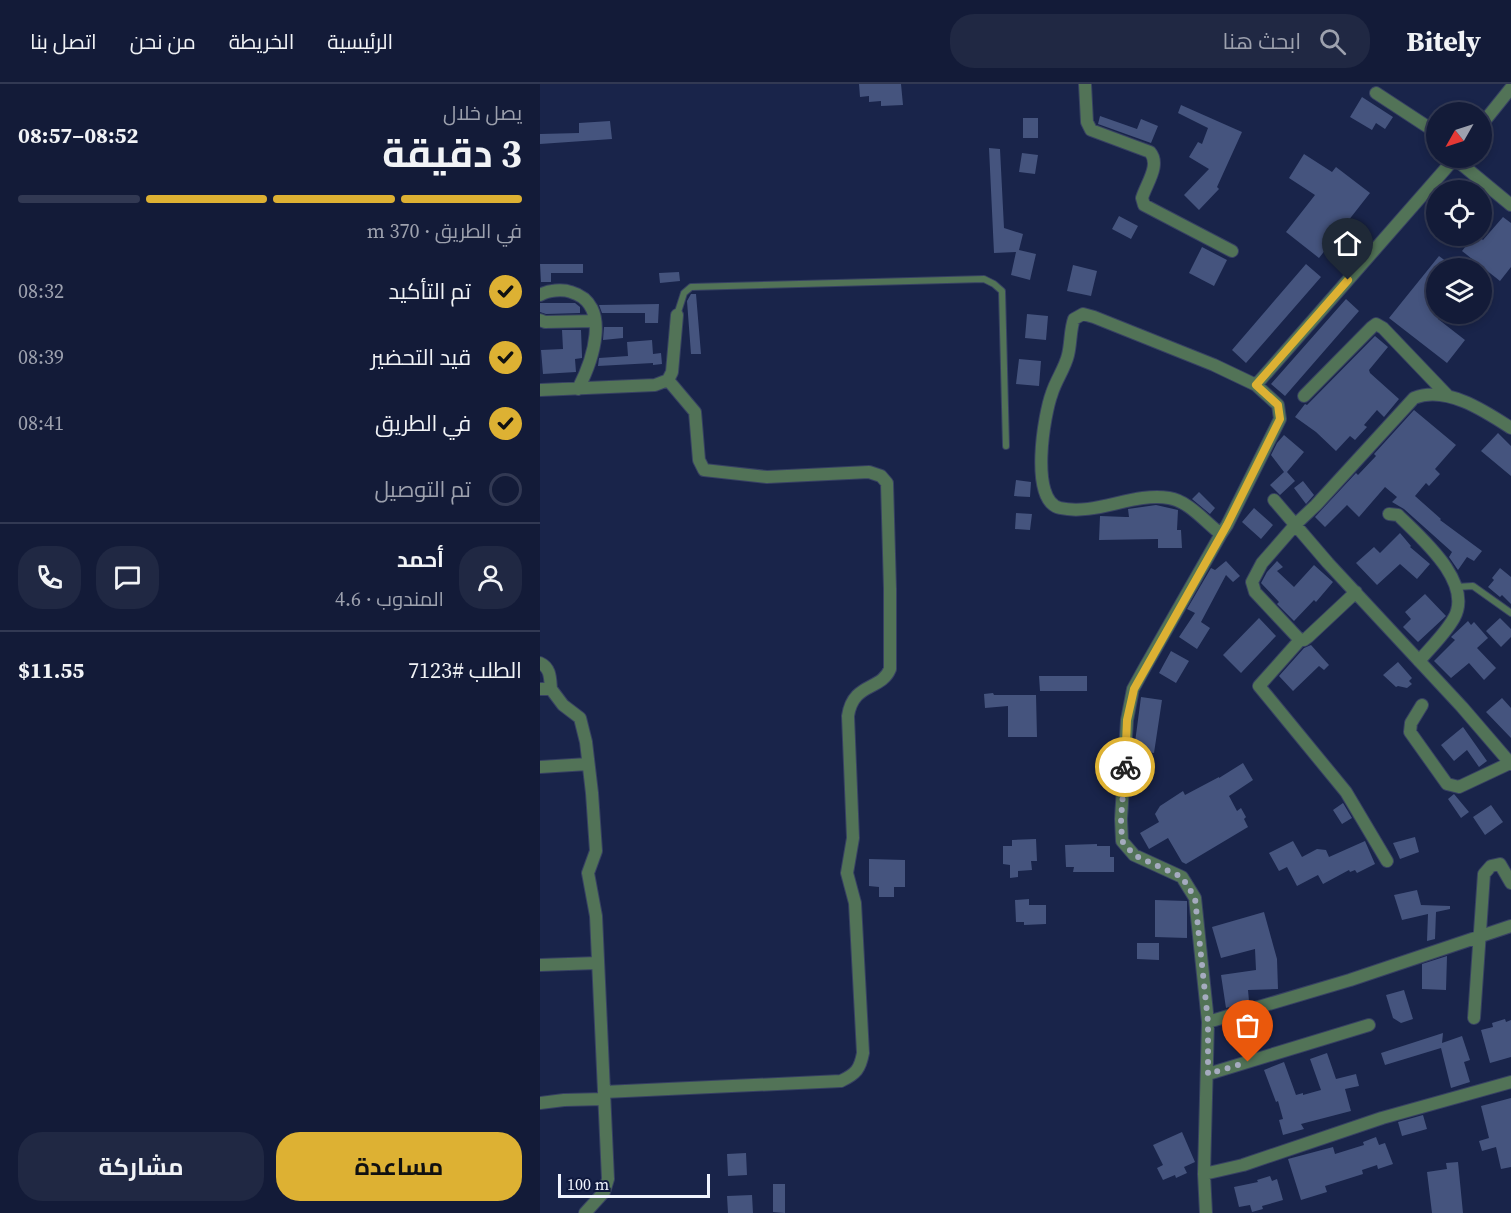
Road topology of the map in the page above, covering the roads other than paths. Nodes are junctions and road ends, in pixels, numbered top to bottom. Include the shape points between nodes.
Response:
1 (1086, 84) edge
2 (1511, 88) edge
3 (1376, 93) dead end
4 (1492, 112) edge
5 (1426, 126) edge
6 (1446, 168) edge
7 (1467, 168) edge
8 (1511, 205) edge
9 (1232, 251) dead end
10 (540, 295) edge
11 (677, 315) joint
12 (540, 320) edge
13 (595, 321) junction
14 (668, 380) junction
15 (1256, 385) junction
16 (578, 389) junction
17 (540, 390) edge
18 (1447, 395) junction
19 (1304, 396) dead end
20 (1511, 428) edge
21 (1006, 446) dead end
22 (1274, 501) dead end
23 (1389, 514) dead end
24 (1296, 524) junction
25 (1221, 534) junction
26 (1456, 587) junction
27 (1356, 592) junction
28 (1511, 613) edge
29 (1300, 640) junction
30 (1419, 661) junction
31 (540, 663) edge
32 (546, 689) edge
33 (1422, 705) dead end
34 (1510, 763) edge
35 (588, 764) junction
36 (540, 767) edge
37 (1387, 861) dead end
38 (1511, 883) edge
39 (1511, 926) edge
40 (1480, 936) junction
41 (597, 963) junction
42 (540, 965) edge
43 (1474, 1018) dead end
44 (1208, 1022) junction
45 (1369, 1025) dead end
46 (1208, 1074) junction
47 (1511, 1082) edge
48 (604, 1096) junction
49 (540, 1103) edge
50 (1204, 1174) junction
51 (585, 1213) edge
52 (1206, 1213) edge

1 - 9 street via 1087,122 1091,130 1150,152 1155,158 1142,198 1144,205
2 - 4 street
3 - 5 street
6 - 15 street
7 - 8 street
10 - 13 street via 567,290 580,294 591,307
11 - 14 street
11 - 21 lane via 684,293 691,287 984,279 1002,291
12 - 13 street
13 - 16 street via 594,350
14 - 16 street
14 - 48 street via 695,412 699,460 704,470 767,477 869,472 887,483 890,669 853,699 848,716 853,838 847,873 855,903 863,1053 860,1068 842,1081
15 - 25 street via 1278,405 1280,419
15 - 25 street via 1083,314 1074,319 1068,356 1045,417 1043,479 1046,496 1057,508 1072,510 1170,498 1196,512
16 - 17 street
18 - 19 street via 1377,324
18 - 20 street
18 - 24 street via 1432,393 1414,398
22 - 24 street
23 - 26 street via 1398,515 1441,559
24 - 27 street
24 - 29 street via 1262,563 1252,585
25 - 44 street via 1134,689 1127,720 1121,819 1122,841 1134,855 1182,877 1195,898
26 - 28 lane via 1473,586
26 - 30 street via 1456,616
27 - 29 street
27 - 30 street
29 - 37 street via 1259,686 1346,792
30 - 34 street
31 - 32 street via 549,673
32 - 35 street via 580,718
33 - 34 street via 1410,732 1447,784 1459,787
35 - 36 street
35 - 41 street via 596,851 588,873 596,916
38 - 40 street via 1500,864 1491,866 1484,874
39 - 40 street
40 - 43 street
40 - 44 street
41 - 42 street
41 - 48 street
44 - 46 street
45 - 46 street
46 - 50 street
47 - 50 street
48 - 49 street
48 - 51 street via 607,1187
50 - 52 street

